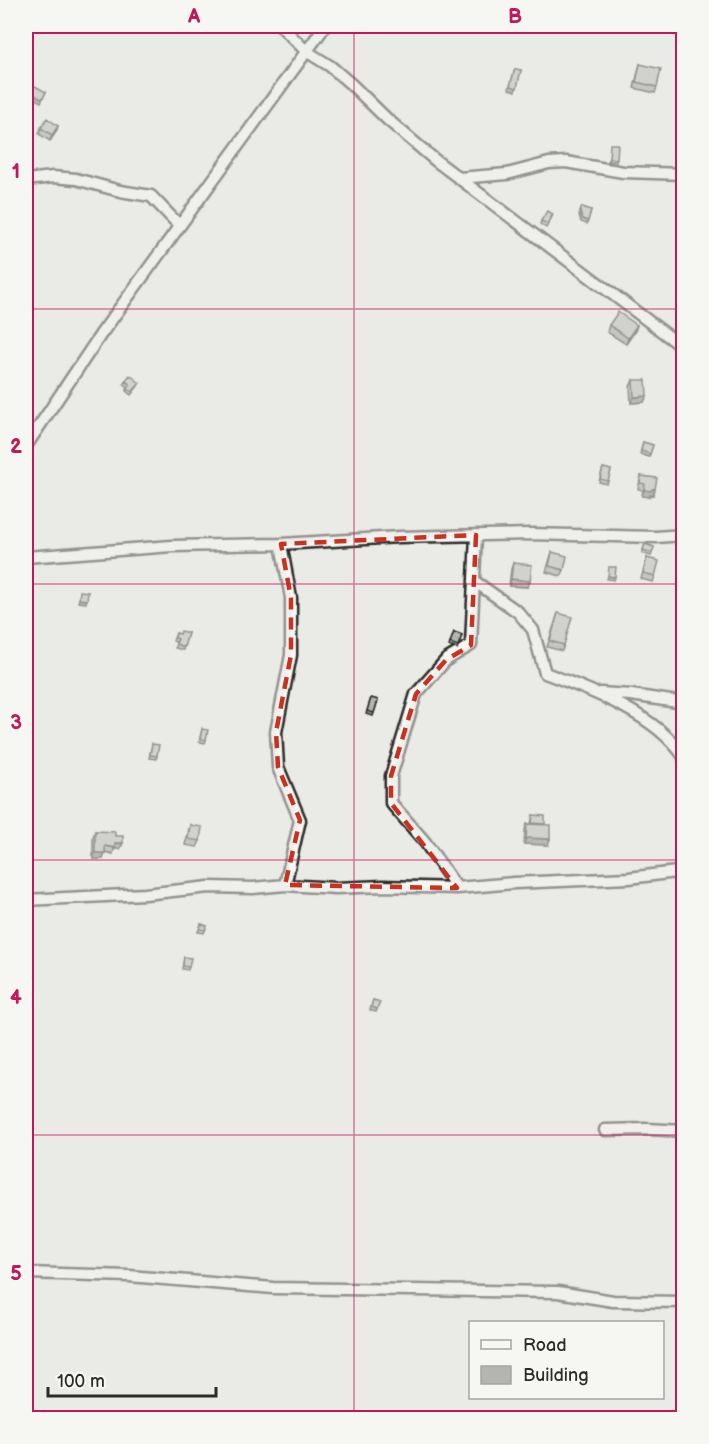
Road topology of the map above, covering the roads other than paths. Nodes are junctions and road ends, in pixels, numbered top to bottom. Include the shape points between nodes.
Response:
1 (281, 26) edge
2 (325, 26) edge
3 (306, 51) junction
4 (684, 174) edge
5 (459, 178) junction
6 (26, 180) edge
7 (179, 225) junction
8 (683, 347) edge
9 (26, 446) edge
10 (476, 535) junction
11 (684, 535) edge
12 (281, 544) junction
13 (26, 557) edge
14 (474, 581) junction
15 (596, 693) junction
16 (684, 703) edge
17 (684, 757) edge
18 (684, 871) edge
19 (285, 885) junction
20 (457, 888) junction
21 (26, 900) edge
22 (605, 1130) dead end
23 (684, 1131) edge
24 (26, 1273) edge
25 (684, 1302) edge

1 - 3 street
2 - 3 street
3 - 5 street via 352,84 388,120
3 - 7 street
4 - 5 street via 623,172 566,162 507,174
5 - 8 street
6 - 7 street via 76,179 151,196
7 - 9 street
10 - 11 street
10 - 12 street
10 - 14 street
12 - 13 street via 172,546
12 - 19 street via 291,598 291,655 276,732 278,767 300,820
14 - 15 street via 518,612 533,630 545,673
14 - 20 street via 471,645 446,660 417,694 391,776 391,803
15 - 16 street
15 - 17 street via 640,717 674,743
18 - 20 street
19 - 20 street
19 - 21 street
22 - 23 street
24 - 25 street via 129,1276 273,1288 558,1292 613,1301

